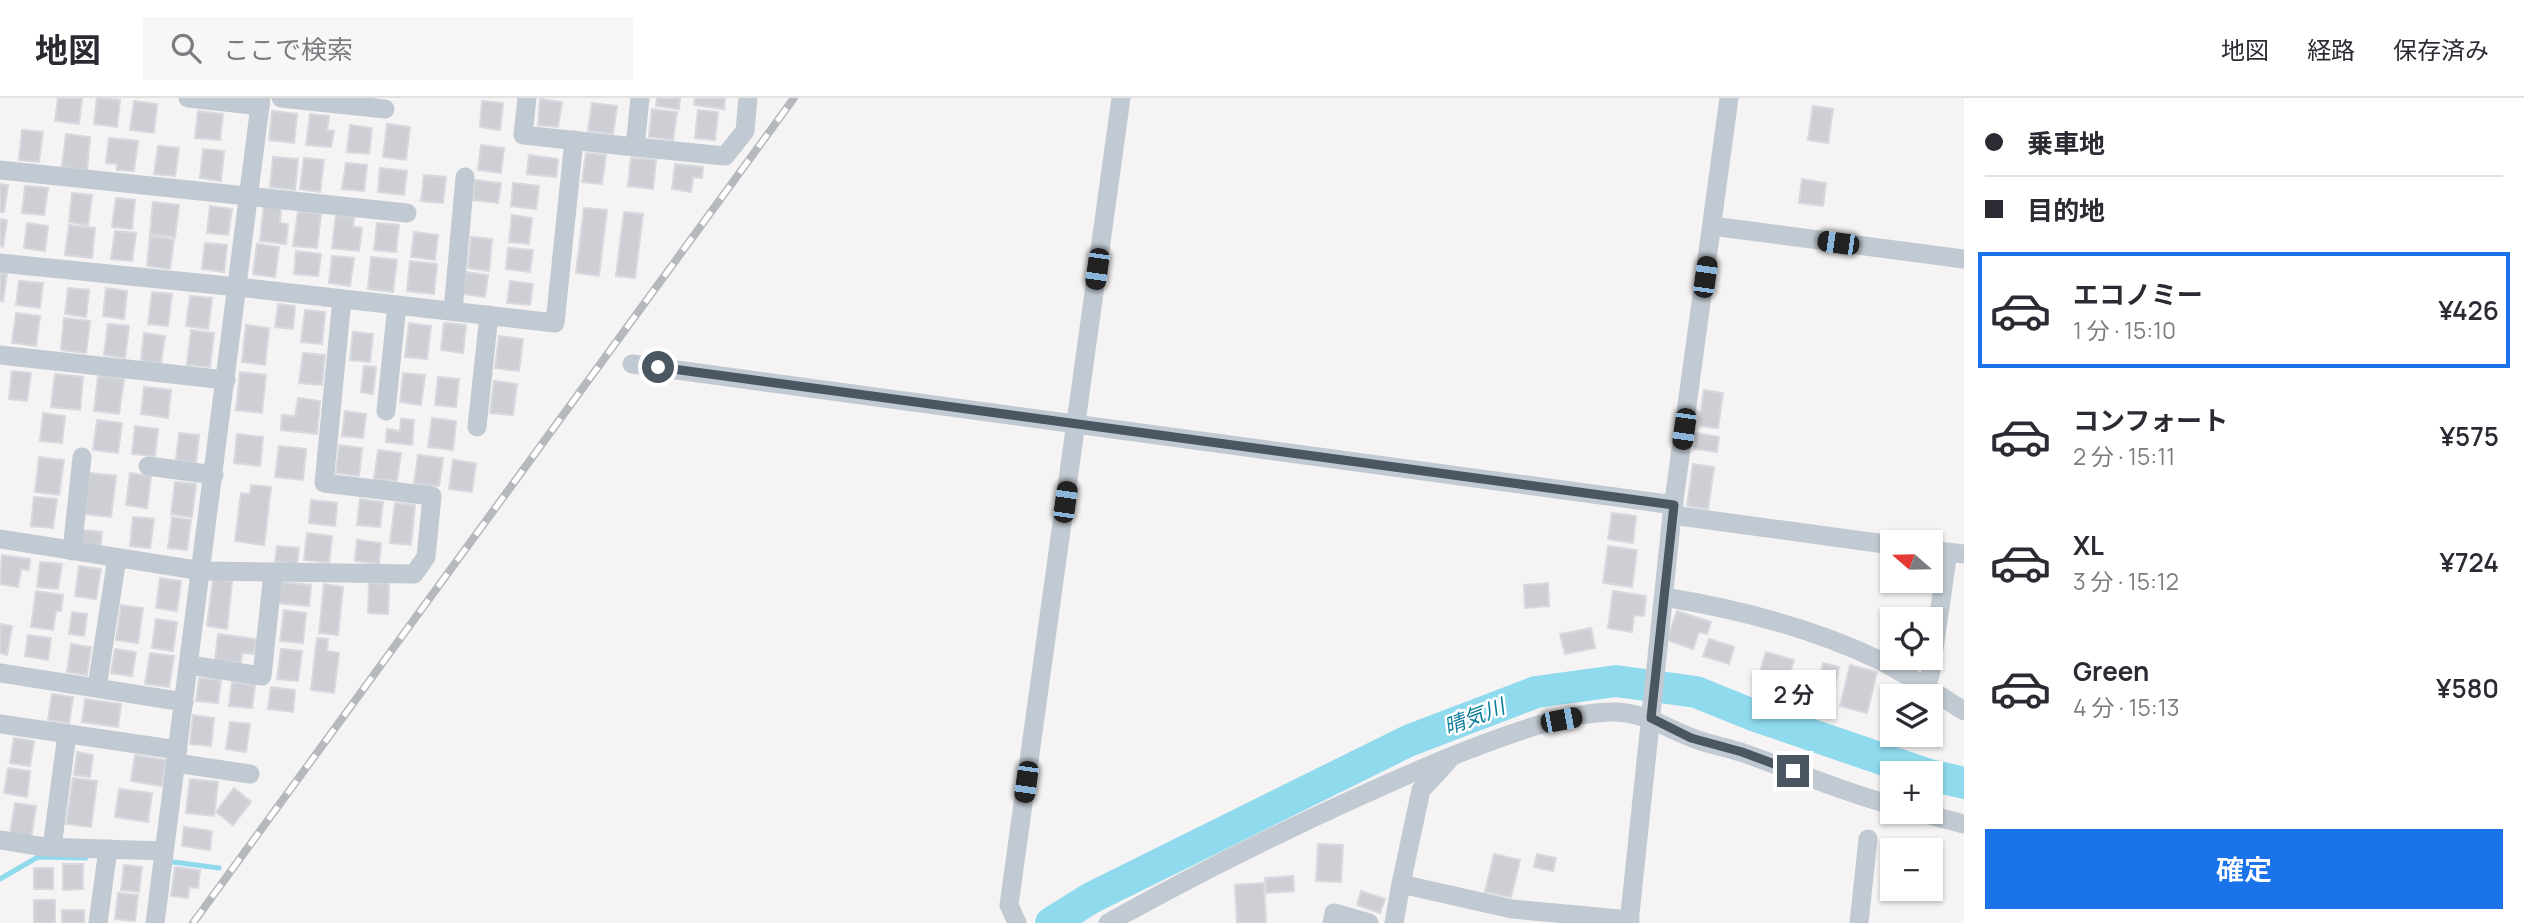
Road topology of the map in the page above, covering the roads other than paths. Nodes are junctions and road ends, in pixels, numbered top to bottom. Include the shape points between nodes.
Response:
1 (188, 98) edge
2 (281, 98) edge
3 (527, 98) edge
4 (640, 98) edge
5 (748, 98) edge
6 (1121, 98) edge
7 (1730, 98) edge
8 (260, 102) edge
9 (385, 109) dead end
10 (574, 141) junction
11 (635, 147) junction
12 (0, 170) edge
13 (465, 177) dead end
14 (249, 197) junction
15 (407, 213) dead end
16 (1712, 226) junction
17 (1964, 259) edge
18 (0, 263) edge
19 (238, 287) junction
20 (342, 299) junction
21 (397, 305) junction
22 (453, 311) junction
23 (489, 315) junction
24 (0, 355) edge
25 (632, 364) dead end
26 (226, 380) junction
27 (386, 411) dead end
28 (1076, 424) junction
29 (477, 427) dead end
30 (82, 457) dead end
31 (148, 467) dead end
32 (214, 475) junction
33 (1673, 510) junction
34 (0, 539) edge
35 (1880, 543) edge
36 (72, 551) junction
37 (1947, 552) edge
38 (117, 558) junction
39 (202, 572) junction
40 (273, 573) junction
41 (1664, 597) junction
42 (189, 665) junction
43 (0, 673) edge
44 (1920, 684) edge
45 (1925, 684) edge
46 (97, 687) junction
47 (1943, 698) edge
48 (184, 702) junction
49 (1964, 711) edge
50 (1651, 718) junction
51 (0, 724) edge
52 (67, 734) junction
53 (1452, 756) junction
54 (177, 757) junction
55 (250, 774) dead end
56 (1880, 802) edge
57 (1943, 819) edge
58 (1964, 824) edge
59 (1868, 839) dead end
60 (0, 840) edge
61 (52, 847) junction
62 (108, 849) junction
63 (163, 851) junction
64 (1401, 884) junction
65 (1014, 918) edge
66 (1630, 921) edge
67 (98, 923) edge
68 (155, 923) edge
69 (1108, 923) edge
70 (1332, 923) edge
71 (1369, 923) edge
72 (1394, 923) edge
73 (1859, 923) edge

1 - 8 street
2 - 9 street
3 - 10 street via 523,135
4 - 11 street
5 - 11 street via 745,131 725,156
6 - 28 street
7 - 16 street
8 - 14 street
10 - 11 street
10 - 23 street via 555,323
12 - 14 street
13 - 22 street
14 - 15 street
14 - 19 street
16 - 17 street
16 - 33 street
18 - 19 street
19 - 20 street
19 - 26 street
20 - 21 street
20 - 40 street via 324,482 432,496 426,557 414,574
21 - 22 street
21 - 27 street
22 - 23 street
23 - 29 street
24 - 26 street
25 - 28 street
26 - 32 street
28 - 33 street
28 - 65 street via 1009,905
30 - 36 street
31 - 32 street
32 - 39 street
33 - 35 street
33 - 41 street
34 - 36 street
36 - 38 street
37 - 45 street
38 - 39 street
38 - 46 street
39 - 40 street
39 - 42 street
40 - 42 street via 262,676
41 - 44 street via 1778,622 1869,656
41 - 50 street
42 - 48 street
43 - 46 street
46 - 48 street
47 - 49 street
48 - 54 street
50 - 53 street via 1615,712 1539,724
50 - 56 street via 1691,738
50 - 66 street
51 - 52 street
52 - 54 street
52 - 61 street
53 - 64 street via 1421,790
53 - 69 street via 1292,828
54 - 55 street
54 - 63 street
57 - 58 street
59 - 73 street
60 - 61 street
61 - 62 street
62 - 63 street
62 - 67 street
63 - 68 street
64 - 66 street via 1512,909
64 - 72 street
70 - 71 street via 1334,913

